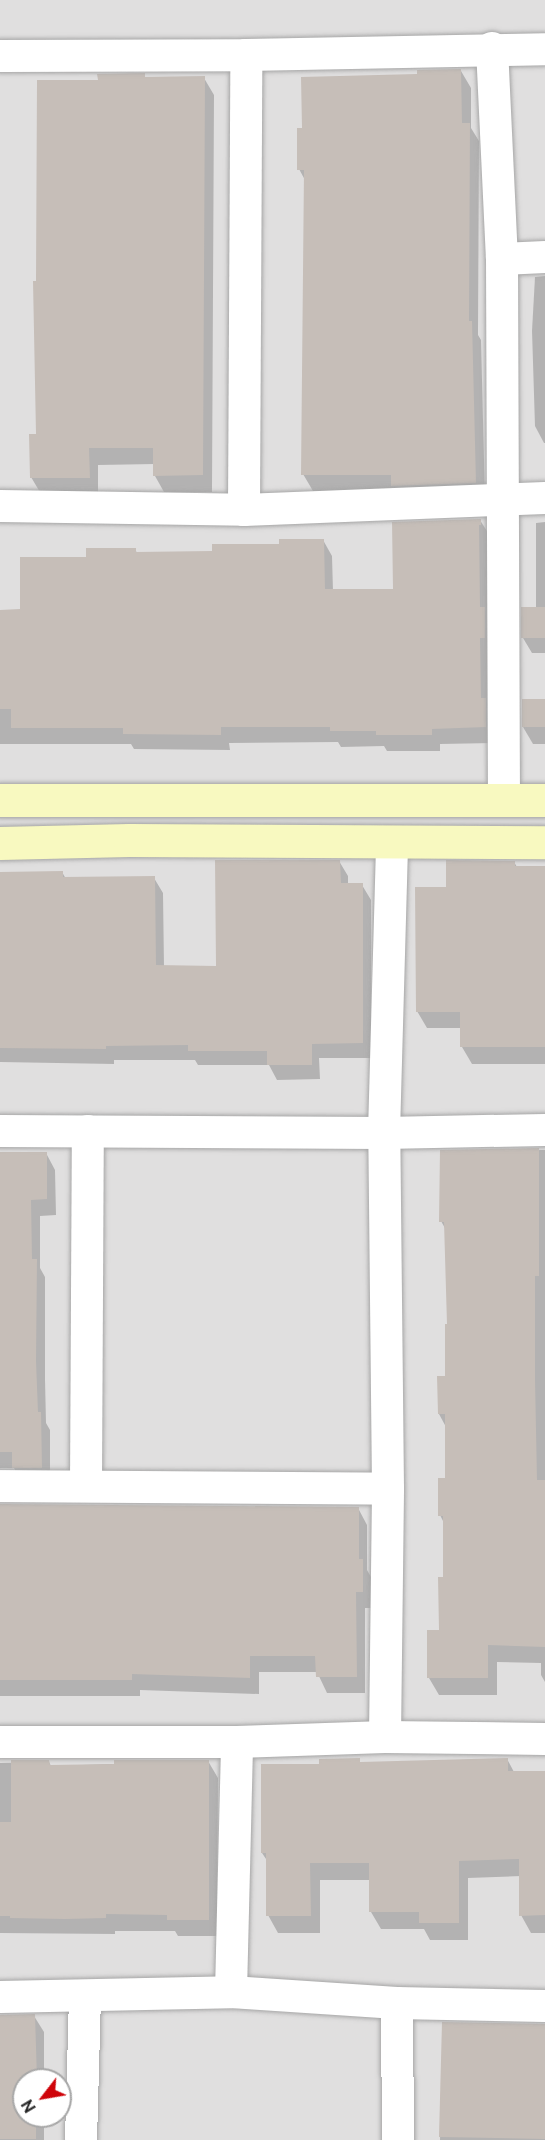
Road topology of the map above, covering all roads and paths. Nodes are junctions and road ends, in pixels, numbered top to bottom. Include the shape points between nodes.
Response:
1 (492, 48) junction
2 (545, 49) edge
3 (0, 56) edge
4 (246, 56) junction
5 (545, 257) edge
6 (502, 259) junction
7 (545, 498) edge
8 (502, 500) junction
9 (0, 506) edge
10 (244, 510) junction
11 (0, 800) edge
12 (545, 800) edge
13 (504, 801) junction
14 (545, 842) edge
15 (0, 843) edge
16 (393, 843) junction
17 (545, 1130) edge
18 (0, 1131) edge
19 (88, 1131) junction
20 (384, 1133) junction
21 (86, 1485) junction
22 (0, 1486) edge
23 (388, 1489) junction
24 (385, 1737) junction
25 (545, 1739) edge
26 (0, 1742) edge
27 (237, 1742) junction
28 (231, 1992) junction
29 (84, 1996) junction
30 (0, 1997) edge
31 (397, 2003) junction
32 (545, 2006) edge
33 (81, 2140) edge
34 (398, 2140) edge

1 - 2 street
1 - 4 street
1 - 6 street
3 - 4 street
4 - 10 street
5 - 6 street
6 - 8 street
7 - 8 street
8 - 10 street
8 - 13 street
9 - 10 street
11 - 13 street
12 - 13 street
14 - 16 street
15 - 16 street
16 - 20 street
17 - 20 street
18 - 19 street
19 - 20 street
19 - 21 street
20 - 23 street
21 - 22 street
21 - 23 street
23 - 24 street
24 - 25 street
24 - 27 street
26 - 27 street
27 - 28 street
28 - 29 street
28 - 31 street
29 - 30 street
29 - 33 street
31 - 32 street
31 - 34 street

